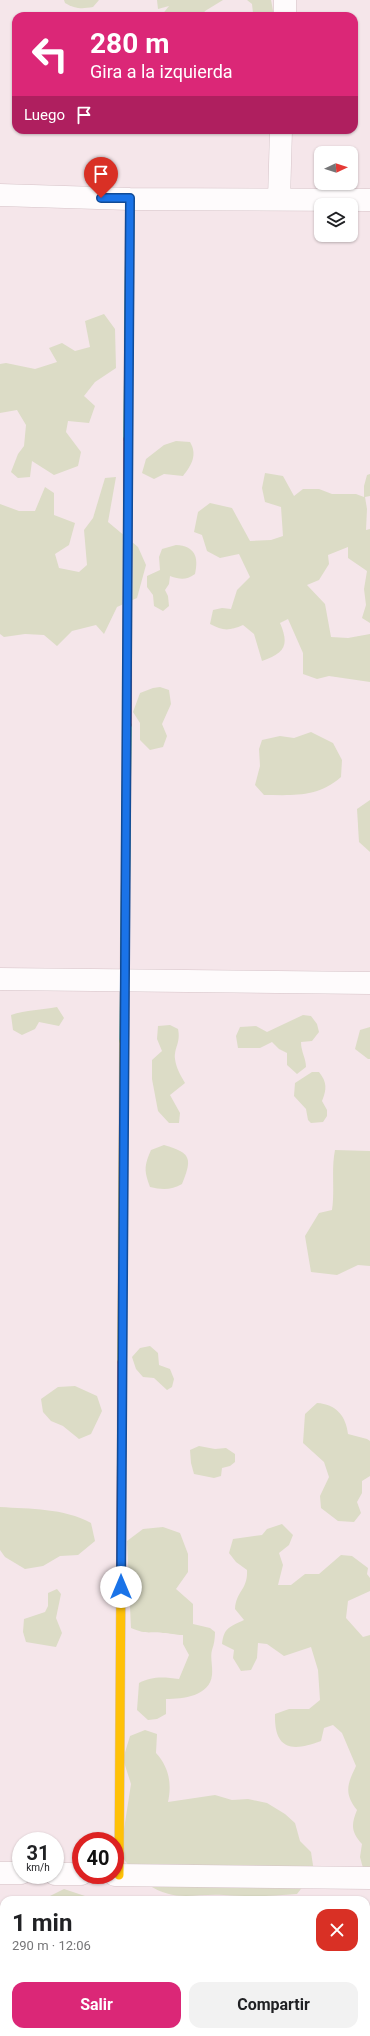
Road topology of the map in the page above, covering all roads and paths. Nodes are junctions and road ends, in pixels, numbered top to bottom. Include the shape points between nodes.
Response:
1 (285, 0) edge
2 (285, 12) edge
3 (281, 134) edge
4 (0, 195) edge
5 (130, 198) junction
6 (279, 199) junction
7 (370, 200) edge
8 (0, 979) edge
9 (125, 980) junction
10 (370, 983) edge
11 (117, 1832) edge
12 (0, 1873) edge
13 (12, 1873) edge
14 (124, 1875) edge
15 (370, 1878) edge

1 - 2 street
3 - 6 street
4 - 5 street
5 - 6 street
5 - 9 street
6 - 7 street
8 - 9 street
9 - 10 street
9 - 11 street
12 - 13 street
14 - 15 street

